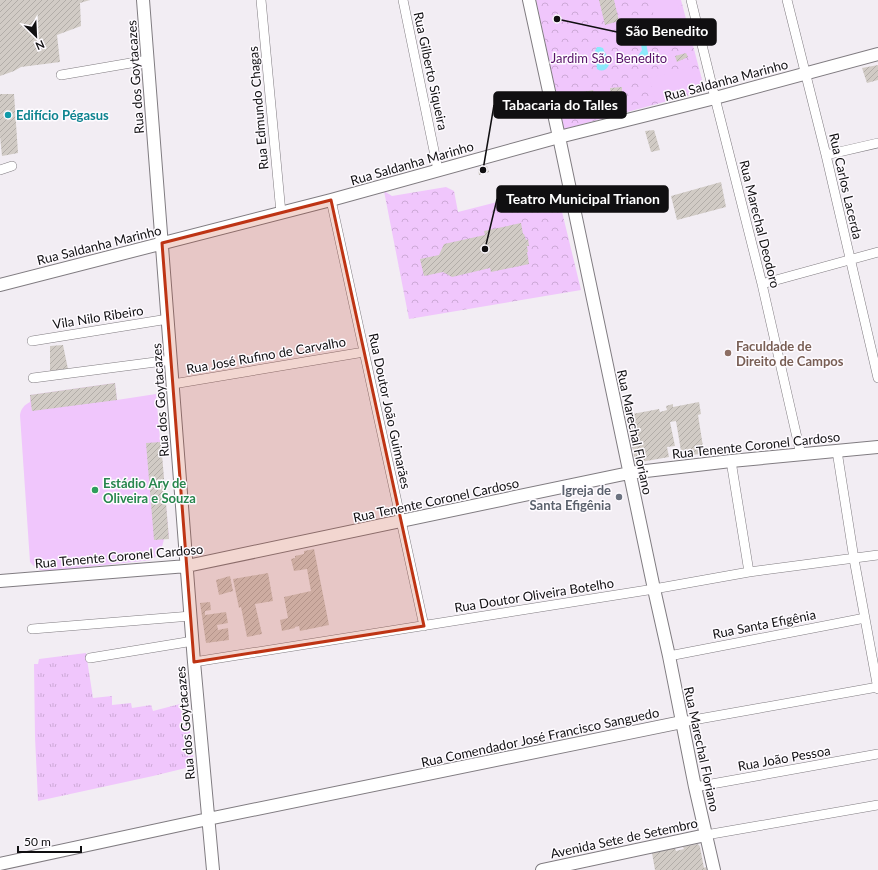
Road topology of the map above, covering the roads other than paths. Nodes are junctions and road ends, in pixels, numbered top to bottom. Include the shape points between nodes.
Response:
1 (143, 0) edge
2 (261, 0) edge
3 (403, 0) edge
4 (529, 0) edge
5 (691, 0) edge
6 (787, 0) edge
7 (878, 54) edge
8 (148, 60) junction
9 (805, 74) junction
10 (61, 75) dead end
11 (715, 98) junction
12 (559, 137) junction
13 (878, 143) edge
14 (826, 155) junction
15 (12, 166) dead end
16 (0, 170) edge
17 (438, 170) junction
18 (331, 200) junction
19 (281, 213) junction
20 (162, 243) junction
21 (878, 252) edge
22 (850, 260) junction
23 (762, 284) junction
24 (0, 285) edge
25 (168, 319) junction
26 (32, 341) dead end
27 (364, 352) junction
28 (171, 360) junction
29 (33, 378) dead end
30 (878, 378) edge
31 (173, 384) junction
32 (878, 447) edge
33 (837, 451) junction
34 (801, 455) junction
35 (731, 461) junction
36 (630, 473) junction
37 (401, 522) junction
38 (878, 555) edge
39 (854, 559) junction
40 (187, 566) junction
41 (749, 572) junction
42 (0, 581) edge
43 (654, 589) junction
44 (191, 616) junction
45 (865, 618) junction
46 (424, 626) junction
47 (32, 630) dead end
48 (193, 641) junction
49 (669, 656) junction
50 (90, 658) dead end
51 (194, 662) junction
52 (878, 688) edge
53 (682, 722) junction
54 (878, 754) edge
55 (695, 787) junction
56 (878, 805) edge
57 (208, 819) junction
58 (706, 835) junction
59 (0, 864) edge
60 (213, 870) edge
61 (542, 870) edge
62 (714, 870) edge

1 - 8 main road, Rua dos Goytacazes
2 - 19 street, Rua Edmundo Chagas
3 - 17 street, Rua Gilberto Siqueira
4 - 12 main road, Rua Marechal Floriano
5 - 11 street, Rua Marechal Deodoro
6 - 9 street, Rua Carlos Lacerda
7 - 9 main road, Rua Saldanha Marinho
8 - 10 street
8 - 20 main road, Rua dos Goytacazes
9 - 11 main road, Rua Saldanha Marinho
9 - 14 street, Rua Carlos Lacerda
11 - 12 main road, Rua Saldanha Marinho
11 - 23 street, Rua Marechal Deodoro
12 - 17 main road, Rua Saldanha Marinho
12 - 36 main road, Rua Marechal Floriano
13 - 14 street
14 - 22 street, Rua Carlos Lacerda
15 - 16 street
17 - 18 main road, Rua Saldanha Marinho
18 - 19 main road, Rua Saldanha Marinho
18 - 27 street, Rua Doutor João Guimarães
19 - 20 main road, Rua Saldanha Marinho
20 - 24 main road, Rua Saldanha Marinho
20 - 25 main road, Rua dos Goytacazes
21 - 22 street
22 - 23 street
22 - 30 street, Rua Carlos Lacerda
23 - 34 street, Rua Marechal Deodoro
25 - 26 street, Vila Nilo Ribeiro
25 - 28 main road, Rua dos Goytacazes
27 - 31 street, Rua José Rufino de Carvalho
27 - 37 street, Rua Doutor João Guimarães
28 - 29 street
28 - 31 main road, Rua dos Goytacazes
31 - 40 main road, Rua dos Goytacazes
32 - 33 main road, Rua Tenente Coronel Cardoso
33 - 34 main road, Rua Tenente Coronel Cardoso
33 - 39 street
34 - 35 main road, Rua Tenente Coronel Cardoso
35 - 36 main road, Rua Tenente Coronel Cardoso
35 - 41 street
36 - 37 main road, Rua Tenente Coronel Cardoso
36 - 43 main road, Rua Marechal Floriano
37 - 40 main road, Rua Tenente Coronel Cardoso
37 - 46 street, Rua Doutor João Guimarães
38 - 39 street, Rua Doutor Oliveira Botelho
39 - 41 street, Rua Doutor Oliveira Botelho
39 - 45 street
40 - 42 main road, Rua Tenente Coronel Cardoso
40 - 44 main road, Rua dos Goytacazes
41 - 43 street, Rua Doutor Oliveira Botelho
43 - 46 street, Rua Doutor Oliveira Botelho
43 - 49 main road, Rua Marechal Floriano
44 - 47 street
44 - 48 main road, Rua dos Goytacazes
45 - 49 street, Rua Santa Efigênia
45 - 52 street
46 - 51 street, Rua Doutor Oliveira Botelho
48 - 50 street
48 - 51 main road, Rua dos Goytacazes
49 - 53 main road, Rua Marechal Floriano
51 - 57 main road, Rua dos Goytacazes
52 - 53 street, Rua Comendador José Francisco Sanguedo
53 - 55 main road, Rua Marechal Floriano
53 - 57 main road, Rua Comendador José Francisco Sanguedo
54 - 55 street, Rua João Pessoa
55 - 58 main road, Rua Marechal Floriano
56 - 58 street, Avenida Sete de Setembro
57 - 59 main road, Rua Comendador José Francisco Sanguedo
57 - 60 main road, Rua dos Goytacazes
58 - 61 main road, Avenida Sete de Setembro
58 - 62 main road, Rua Marechal Floriano

